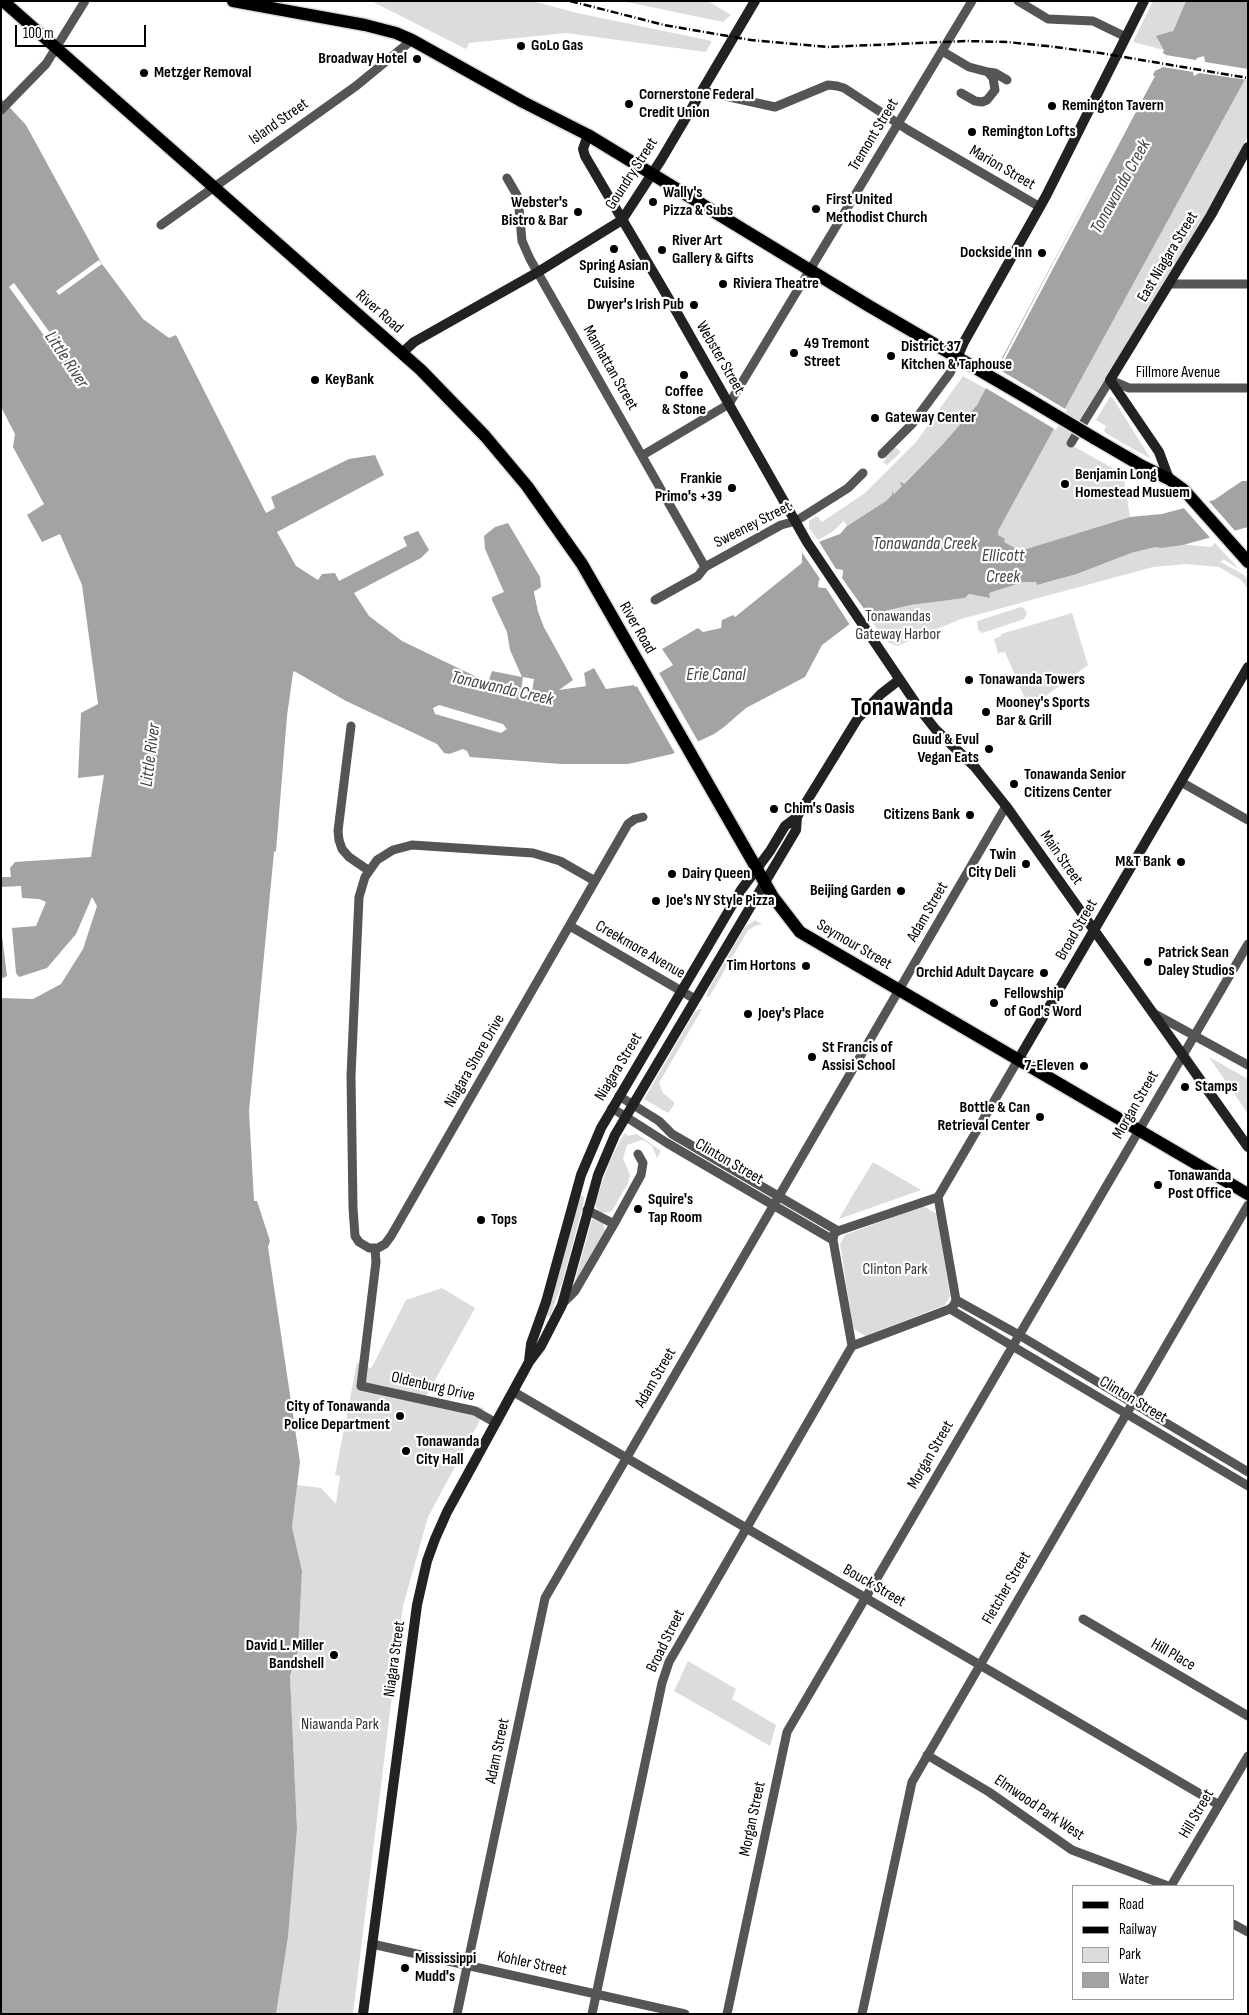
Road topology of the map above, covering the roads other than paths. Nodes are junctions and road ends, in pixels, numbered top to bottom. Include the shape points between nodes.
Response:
1 (3, 1) edge
2 (85, 1) edge
3 (233, 1) edge
4 (754, 1) edge
5 (972, 1) edge
6 (1018, 1) edge
7 (1144, 1) edge
8 (1126, 37) junction
9 (412, 40) junction
10 (56, 49) junction
11 (942, 51) junction
12 (988, 72) junction
13 (1007, 80) dead end
14 (702, 91) junction
15 (961, 93) dead end
16 (1, 110) edge
17 (898, 123) junction
18 (588, 135) junction
19 (1248, 147) edge
20 (652, 174) junction
21 (507, 178) dead end
22 (213, 187) junction
23 (1040, 208) junction
24 (622, 220) junction
25 (162, 225) dead end
26 (810, 270) junction
27 (538, 272) junction
28 (1169, 284) junction
29 (1248, 284) edge
30 (402, 353) junction
31 (957, 358) junction
32 (1110, 380) junction
33 (1248, 388) edge
34 (729, 404) junction
35 (1071, 443) dead end
36 (882, 454) dead end
37 (643, 455) junction
38 (863, 473) dead end
39 (1169, 479) junction
40 (796, 521) junction
41 (1248, 562) edge
42 (706, 567) junction
43 (841, 594) joint
44 (655, 600) dead end
45 (1248, 667) edge
46 (899, 680) junction
47 (664, 708) joint
48 (351, 726) dead end
49 (1181, 782) junction
50 (1006, 806) junction
51 (643, 817) dead end
52 (797, 817) junction
53 (1248, 820) edge
54 (757, 868) junction
55 (368, 870) junction
56 (595, 881) junction
57 (764, 883) junction
58 (570, 926) junction
59 (1094, 930) junction
60 (1248, 944) edge
61 (900, 990) junction
62 (682, 992) junction
63 (695, 999) junction
64 (1153, 1013) junction
65 (1194, 1035) junction
66 (1183, 1055) junction
67 (1018, 1060) junction
68 (1248, 1065) edge
69 (619, 1096) junction
70 (633, 1105) junction
71 (612, 1108) junction
72 (626, 1116) junction
73 (1139, 1130) junction
74 (1248, 1147) edge
75 (638, 1154) dead end
76 (1248, 1194) edge
77 (778, 1196) junction
78 (938, 1197) junction
79 (773, 1205) junction
80 (1248, 1205) edge
81 (587, 1210) junction
82 (614, 1224) junction
83 (838, 1231) junction
84 (833, 1240) junction
85 (375, 1249) junction
86 (956, 1300) junction
87 (562, 1305) junction
88 (950, 1309) junction
89 (1019, 1335) junction
90 (852, 1346) junction
91 (1012, 1346) junction
92 (529, 1362) junction
93 (1075, 1369) junction
94 (1069, 1380) junction
95 (514, 1392) junction
96 (1132, 1403) junction
97 (1126, 1414) junction
98 (496, 1422) junction
99 (1187, 1436) junction
100 (1181, 1447) junction
101 (627, 1458) junction
102 (1247, 1470) edge
103 (1244, 1484) edge
104 (746, 1528) junction
105 (865, 1598) junction
106 (1083, 1619) dead end
107 (979, 1665) junction
108 (1248, 1716) edge
109 (927, 1755) junction
110 (1248, 1756) edge
111 (1244, 1771) edge
112 (1219, 1805) junction
113 (1167, 1885) edge
114 (1171, 1885) edge
115 (1234, 1923) edge
116 (1234, 1924) edge
117 (1248, 1927) edge
118 (1248, 1932) edge
119 (372, 1944) junction
120 (468, 1965) junction
121 (596, 1994) junction
122 (363, 2014) edge
123 (457, 2014) edge
124 (592, 2014) edge
125 (686, 2014) edge
126 (727, 2014) edge
127 (862, 2014) edge

1 - 10 main road, River Road
2 - 10 street
3 - 9 main road via 365,25
4 - 14 street, Goundry Street
5 - 11 street, Tremont Street
6 - 8 street via 1048,19 1093,21
7 - 8 street
8 - 23 street
9 - 18 main road
9 - 22 street, Island Street via 356,86
10 - 16 street via 46,64
10 - 22 main road, River Road
11 - 12 street via 969,67
11 - 17 street, Tremont Street
12 - 13 street
12 - 15 street via 995,90 988,100 975,101
14 - 17 street, Marion Street via 775,107 828,86 837,86
14 - 20 street, Goundry Street
17 - 23 street, Marion Street
17 - 26 street, Tremont Street
18 - 20 main road
18 - 24 street, Webster Street via 584,153
19 - 28 street, East Niagara Street via 1224,194
20 - 24 street, Goundry Street
20 - 26 main road
21 - 27 street, Manhattan Street via 518,197 522,241
22 - 25 street, Island Street
22 - 30 main road, River Road
23 - 31 street
24 - 27 street, Goundry Street
24 - 34 street, Webster Street
26 - 31 main road
26 - 34 street, Tremont Street
27 - 30 street, Goundry Street via 414,342
27 - 37 street, Manhattan Street
28 - 29 street
28 - 32 street, East Niagara Street
30 - 47 main road, River Road via 457,405 527,486 582,564
31 - 36 street via 950,373 912,424
31 - 39 main road, bridge
32 - 33 street, Fillmore Avenue via 1128,388
32 - 35 street, East Niagara Street
32 - 39 street via 1159,452
34 - 37 street, Tremont Street
34 - 40 street, Webster Street
37 - 42 street, Manhattan Street
38 - 40 street, Sweeney Street via 848,488
39 - 41 main road
40 - 42 street, Sweeney Street via 781,525
40 - 43 street, Webster Street
42 - 44 street, Sweeney Street via 698,576
43 - 46 street, Main Street
45 - 49 street, Broad Street
46 - 50 street, Main Street via 928,721 974,766
46 - 52 street, Niagara Street via 853,724
47 - 54 main road, Seymour Street
48 - 55 street via 338,832 342,849
49 - 53 street
49 - 59 street, Broad Street
50 - 59 street, Main Street
50 - 61 street, Adam Street
51 - 56 street, Niagara Shore Drive via 628,824
52 - 54 street, Niagara Street via 785,826
52 - 57 street, Niagara Street via 796,830
54 - 57 main road, Seymour Street
54 - 62 street, Niagara Street
55 - 56 street via 393,850 423,845 533,853 560,861
55 - 85 street via 359,898 350,1124 355,1236 364,1246
56 - 58 street, Niagara Shore Drive
57 - 61 main road, Seymour Street via 800,932
57 - 63 street, Niagara Street
58 - 62 street, Creekmore Avenue
58 - 85 street, Niagara Shore Drive via 391,1236 386,1244
59 - 64 street, Main Street
59 - 67 street, Broad Street
60 - 65 street, Morgan Street
61 - 67 main road, Seymour Street
61 - 77 street, Adam Street
62 - 63 street, Creekmore Avenue
62 - 69 street, Niagara Street
63 - 70 street, Niagara Street
64 - 65 street
64 - 66 street, Main Street
65 - 66 street, Morgan Street
65 - 68 street
66 - 73 street, Morgan Street
66 - 74 street, Main Street
67 - 73 main road, Seymour Street
67 - 78 street, Broad Street
69 - 70 street, Clinton Street
69 - 71 street, Niagara Street
70 - 72 street, Niagara Street
70 - 77 street, Clinton Street via 659,1121 672,1134
71 - 72 street, Clinton Street
71 - 92 street, Niagara Street via 580,1175 546,1302 531,1344
72 - 79 street, Clinton Street
72 - 81 street, Niagara Street via 606,1154
73 - 76 main road, Seymour Street
73 - 89 street, Morgan Street
75 - 82 street, Niagara Street via 642,1163 641,1175
77 - 79 street, Adam Street
77 - 83 street, Clinton Street
78 - 83 street
78 - 86 street
79 - 84 street, Clinton Street
79 - 101 street, Adam Street
80 - 96 street, Fletcher Street
81 - 82 street
81 - 87 street, Niagara Street
82 - 87 street, Niagara Street via 575,1291
83 - 84 street
84 - 90 street
85 - 98 street, Oldenburg Drive via 361,1386 475,1411
86 - 88 street
86 - 89 street, Clinton Street
87 - 92 street, Niagara Street
88 - 90 street
88 - 91 street, Clinton Street
89 - 91 street, Morgan Street
89 - 93 street, Clinton Street
90 - 104 street, Broad Street
91 - 94 street, Clinton Street
91 - 105 street, Morgan Street
92 - 95 street, Niagara Street
93 - 94 street
93 - 96 street, Clinton Street
94 - 97 street, Clinton Street
95 - 98 street, Niagara Street
95 - 101 street, Bouck Street
96 - 97 street, Fletcher Street
96 - 99 street, Clinton Street
97 - 100 street, Clinton Street
97 - 107 street, Fletcher Street
98 - 119 street, Niagara Street via 444,1518 427,1561 416,1615
99 - 100 street
99 - 102 street, Clinton Street
100 - 103 street, Clinton Street
101 - 104 street, Bouck Street
101 - 120 street, Adam Street via 545,1598
102 - 103 street
104 - 105 street, Bouck Street
104 - 121 street, Broad Street via 674,1652 662,1683
105 - 107 street, Bouck Street
105 - 126 street, Morgan Street via 787,1732
106 - 108 street, Hill Place
107 - 109 street, Fletcher Street
107 - 112 street, Bouck Street
109 - 113 street, Elmwood Park West via 989,1792 1072,1850
109 - 127 street, Fletcher Street via 912,1782
110 - 111 street, Hill Street
111 - 112 street, Hill Street
112 - 114 street, Hill Street
115 - 117 street
116 - 118 street
119 - 120 street, Kohler Street
119 - 122 street, Niagara Street
120 - 121 street, Kohler Street
120 - 123 street, Adam Street
121 - 124 street, Broad Street
121 - 125 street, Kohler Street

